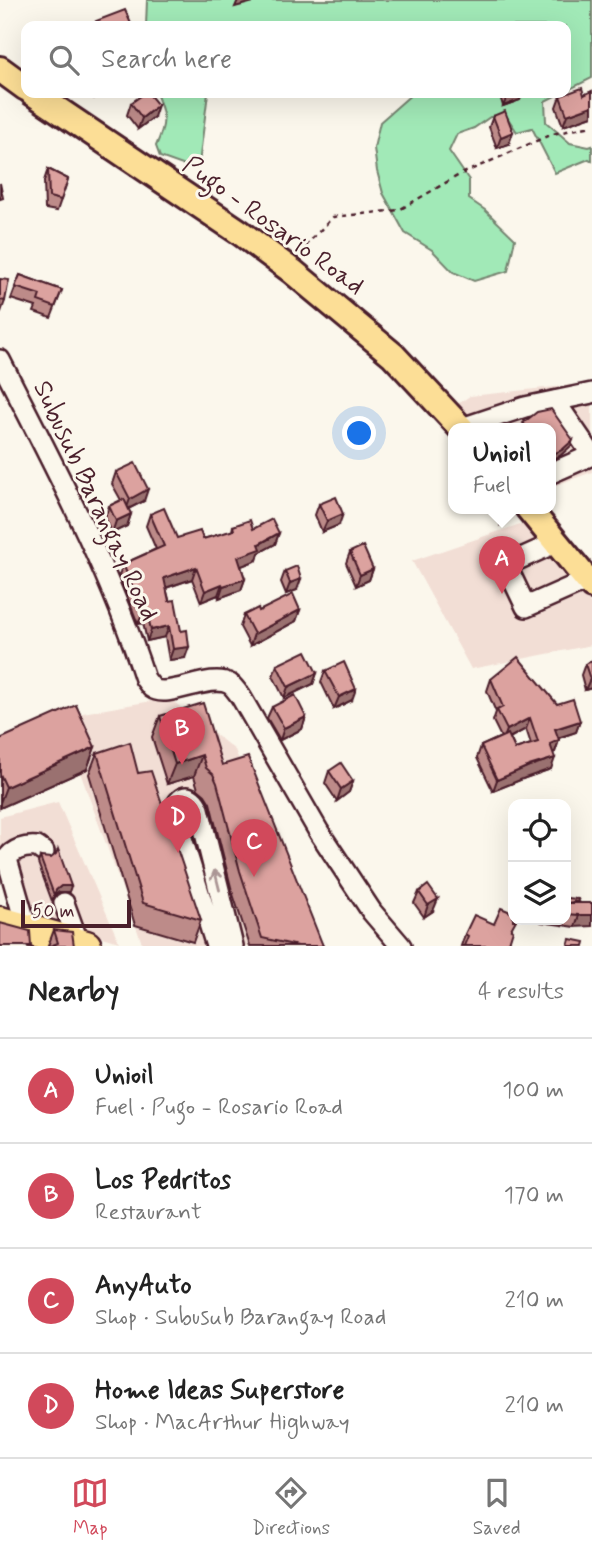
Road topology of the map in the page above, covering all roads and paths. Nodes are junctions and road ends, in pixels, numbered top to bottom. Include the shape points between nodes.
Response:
1 (0, 69) edge
2 (21, 84) edge
3 (40, 98) edge
4 (592, 126) edge
5 (292, 271) junction
6 (0, 360) edge
7 (592, 393) edge
8 (555, 401) junction
9 (457, 423) edge
10 (477, 423) edge
11 (592, 455) edge
12 (556, 471) edge
13 (533, 514) edge
14 (555, 543) junction
15 (589, 583) edge
16 (44, 852) dead end
17 (64, 903) dead end
18 (13, 926) edge
19 (83, 945) edge
20 (216, 946) edge
21 (233, 946) edge
22 (401, 946) edge

1 - 2 main road
3 - 5 main road, Pugo - Rosario Road
4 - 5 path via 552,134 459,175 399,210 332,217 308,243
5 - 9 main road, Pugo - Rosario Road via 393,355
6 - 22 street, Subusub Barangay Road via 100,561 151,688 169,691 216,681 234,688 319,832 372,912
7 - 8 street
8 - 10 street
8 - 11 street
11 - 12 street
13 - 14 main road
14 - 15 main road
14 - 15 street via 506,565 526,607
16 - 18 street via 37,846 26,848 7,859
17 - 19 street
18 - 19 highway
21 -> 20 street via 199,809 195,800 184,797 174,813

